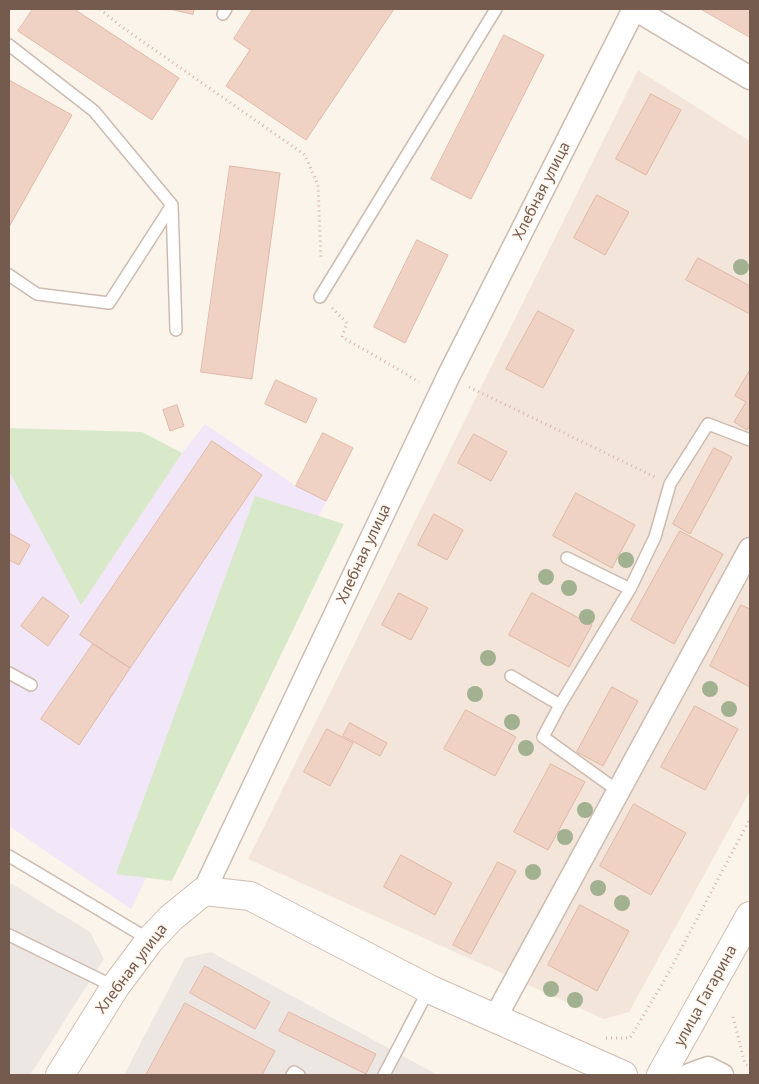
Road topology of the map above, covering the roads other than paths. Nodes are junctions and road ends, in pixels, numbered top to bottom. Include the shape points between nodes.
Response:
1 (496, 9) edge
2 (635, 9) edge
3 (9, 45) edge
4 (750, 78) edge
5 (172, 205) junction
6 (9, 275) edge
7 (320, 297) road end
8 (176, 330) dead end
9 (750, 440) edge
10 (750, 549) edge
11 (567, 558) dead end
12 (630, 589) junction
13 (9, 673) edge
14 (511, 676) dead end
15 (31, 685) dead end
16 (560, 705) junction
17 (618, 791) junction
18 (9, 856) edge
19 (204, 891) junction
20 (750, 916) edge
21 (9, 935) edge
22 (150, 940) junction
23 (116, 987) junction
24 (429, 988) junction
25 (494, 1018) junction
26 (60, 1075) edge
27 (292, 1075) edge
28 (299, 1075) edge
29 (384, 1075) edge
30 (622, 1075) edge
31 (661, 1075) edge
32 (689, 1075) edge
33 (722, 1075) edge

1 - 7 lane
2 - 4 street, Хлебная улица
2 - 19 street, Хлебная улица via 444,386
3 - 5 lane via 94,111
5 - 6 lane via 109,303 37,294
5 - 8 lane
9 - 12 lane via 708,424 670,484 655,538
10 - 17 street
11 - 12 lane
12 - 16 lane
13 - 15 lane
14 - 16 lane
16 - 17 lane via 543,737
17 - 25 street
18 - 22 lane
19 - 22 street, Хлебная улица via 170,918
19 - 24 street via 250,896
20 - 31 street, улица Гагарина
21 - 23 lane
22 - 23 street, Хлебная улица
23 - 26 street, Хлебная улица
24 - 25 street
24 - 29 lane
25 - 30 street
27 - 28 lane via 294,1072
32 - 33 street via 708,1068

